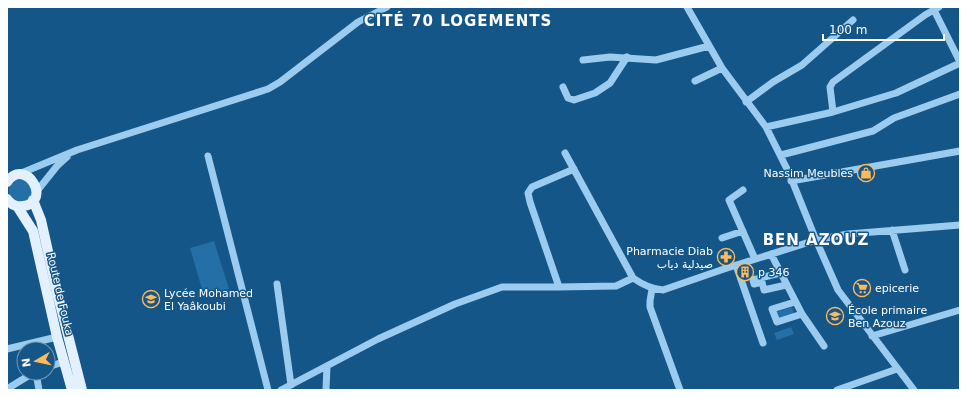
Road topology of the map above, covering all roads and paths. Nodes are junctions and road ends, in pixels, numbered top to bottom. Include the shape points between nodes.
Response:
1 (388, 7) edge
2 (687, 7) edge
3 (937, 8) edge
4 (853, 20) dead end
5 (709, 46) junction
6 (627, 57) junction
7 (583, 60) dead end
8 (960, 63) edge
9 (722, 68) junction
10 (695, 81) dead end
11 (563, 87) dead end
12 (960, 94) edge
13 (746, 102) junction
14 (833, 112) junction
15 (766, 127) junction
16 (77, 150) junction
17 (960, 151) edge
18 (565, 153) dead end
19 (781, 155) junction
20 (208, 156) dead end
21 (574, 169) junction
22 (11, 178) edge
23 (791, 181) junction
24 (743, 190) dead end
25 (35, 196) junction
26 (10, 202) edge
27 (960, 225) edge
28 (892, 230) junction
29 (743, 231) junction
30 (722, 238) dead end
31 (816, 240) junction
32 (771, 254) junction
33 (755, 259) junction
34 (736, 265) junction
35 (904, 270) dead end
36 (780, 273) junction
37 (633, 278) junction
38 (277, 284) dead end
39 (786, 285) junction
40 (559, 287) junction
41 (652, 289) junction
42 (795, 302) junction
43 (960, 310) edge
44 (802, 314) junction
45 (872, 336) junction
46 (57, 337) junction
47 (763, 343) dead end
48 (824, 346) dead end
49 (7, 349) edge
50 (63, 362) junction
51 (56, 364) edge
52 (327, 366) junction
53 (897, 369) junction
54 (20, 381) edge
55 (291, 385) junction
56 (7, 389) edge
57 (72, 390) edge
58 (82, 390) edge
59 (268, 390) edge
60 (281, 390) edge
61 (326, 390) edge
62 (680, 390) edge
63 (837, 390) edge
64 (914, 390) edge

1 - 16 street via 358,22 268,89
2 - 5 street
3 - 8 street
3 - 14 street via 833,82 830,87
4 - 13 street via 802,65
5 - 6 street via 656,60
5 - 9 street
6 - 7 street
6 - 11 street via 610,83 595,93 574,100 568,98
8 - 14 street via 896,93
9 - 10 street
9 - 13 street
12 - 19 street via 894,118 873,131
13 - 15 street
14 - 15 street
15 - 19 street
16 - 22 street
16 - 25 street via 56,166
17 - 23 street
18 - 21 street
19 - 23 street
20 - 59 street
21 - 37 street
21 - 40 street via 532,187 528,193
22 - 25 main road via 29,177 33,181
23 - 31 street
24 - 29 street via 728,200
25 - 26 main road via 26,206
25 - 58 main road
26 - 46 main road, Route de Fouka via 33,231
27 - 28 street
28 - 31 street
28 - 35 street
29 - 30 street
29 - 33 street
31 - 32 street
31 - 45 street via 838,290
32 - 33 street
32 - 36 street
33 - 34 street
34 - 41 street via 663,290
34 - 47 street
36 - 39 street
36 - 39 street via 753,280 754,284 762,282 764,290
37 - 40 street via 616,286
37 - 41 street
38 - 55 street
39 - 42 street
40 - 52 street via 502,287 455,304 378,339
41 - 62 street via 650,307
42 - 44 street
42 - 44 street via 772,309 777,322
43 - 45 street
44 - 48 street
45 - 53 street
46 - 49 street
46 - 50 main road, Route de Fouka
50 - 51 street
50 - 57 main road, Route de Fouka
52 - 55 street
52 - 61 street
53 - 63 street
53 - 64 street
54 - 56 street
55 - 60 street

